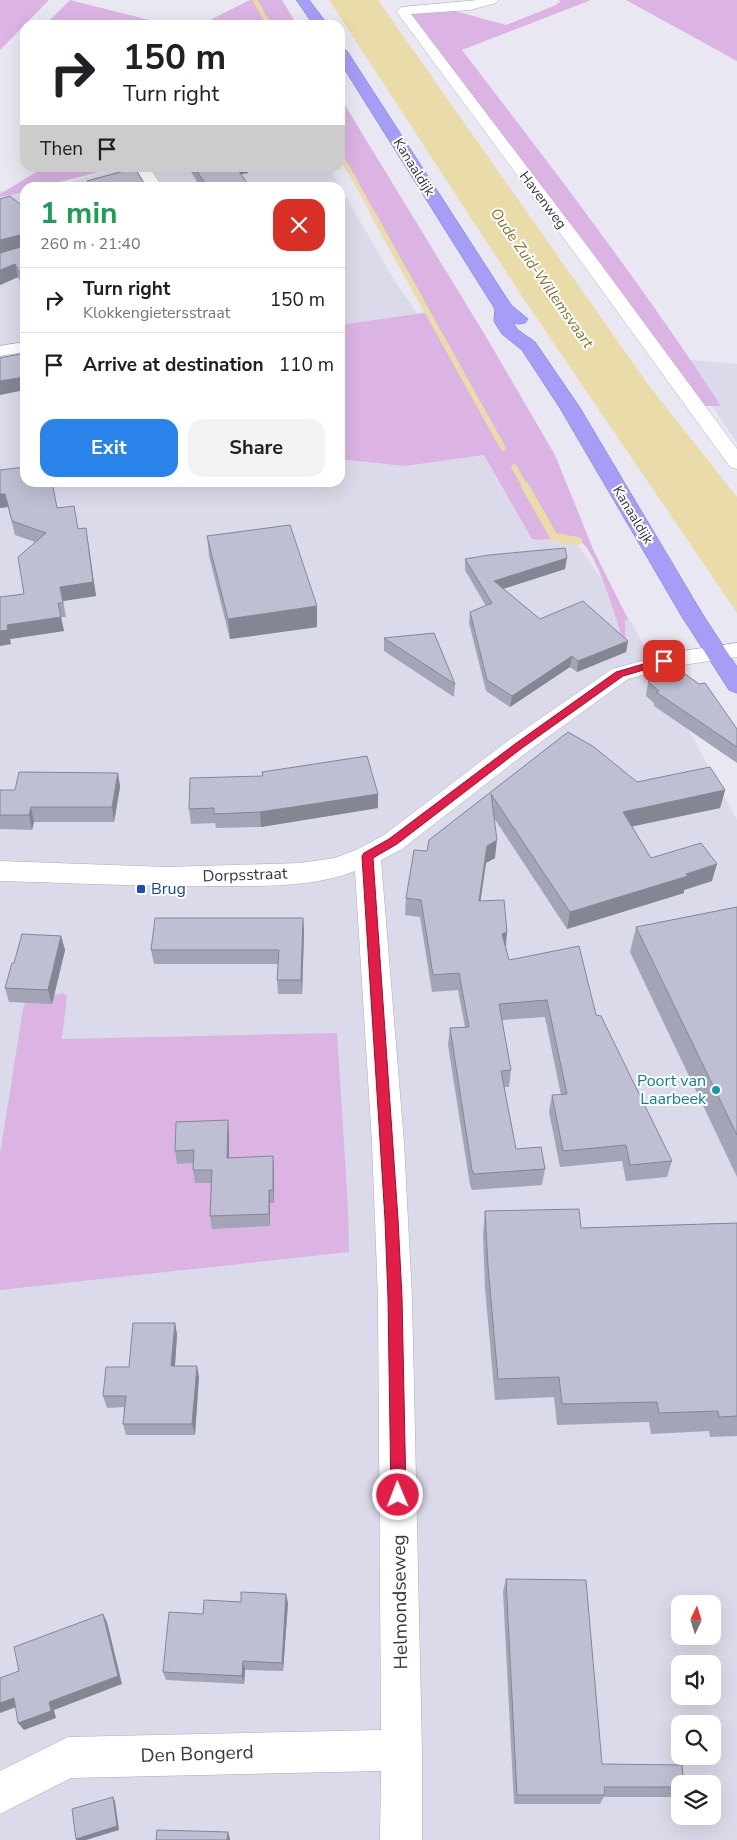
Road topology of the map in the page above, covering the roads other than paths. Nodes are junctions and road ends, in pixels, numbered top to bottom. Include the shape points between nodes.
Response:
1 (303, 0) edge
2 (492, 0) edge
3 (317, 20) edge
4 (345, 59) edge
5 (20, 348) edge
6 (0, 351) edge
7 (737, 463) edge
8 (726, 651) edge
9 (737, 685) edge
10 (367, 856) junction
11 (0, 871) edge
12 (402, 1751) junction
13 (0, 1793) edge
14 (401, 1840) edge

1 - 3 main road
2 - 7 street, Havenweg via 470,6 402,11
4 - 8 main road, Kanaaldijk via 504,309 503,321 511,334 529,346
5 - 6 street
8 - 9 main road, Kanaaldijk
8 - 10 street, Dorpsstraat via 675,658 620,674 554,719 393,842
10 - 11 street, Dorpsstraat via 338,867 247,876 167,877
10 - 12 street, Helmondseweg via 395,1288
12 - 13 street, Den Bongerd via 68,1758
12 - 14 street, Helmondseweg

